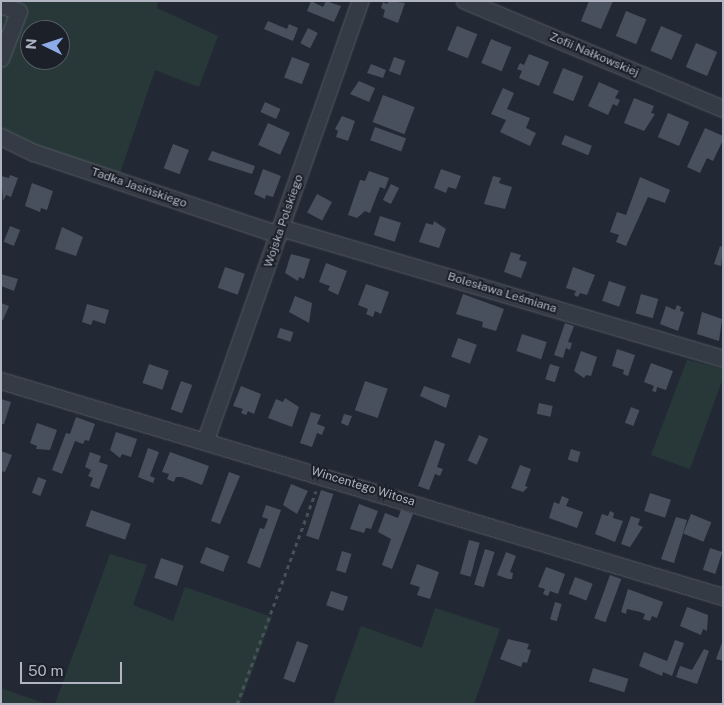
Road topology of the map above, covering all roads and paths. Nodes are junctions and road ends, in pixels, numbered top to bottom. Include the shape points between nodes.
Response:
1 (361, 1) edge
2 (465, 1) edge
3 (1, 4) edge
4 (1, 59) edge
5 (723, 109) edge
6 (1, 137) edge
7 (280, 232) junction
8 (723, 359) edge
9 (1, 381) edge
10 (206, 440) junction
11 (322, 475) junction
12 (723, 597) edge
13 (237, 704) edge

1 - 7 street, Wojska Polskiego
2 - 5 street, Zofii Nałkowskiej
3 - 4 street via 19,12
6 - 7 street, Tadka Jasińskiego via 34,153
7 - 8 street, Bolesława Leśmiana
7 - 10 street, Wojska Polskiego
9 - 10 street, Wincentego Witosa
10 - 11 street, Wincentego Witosa
11 - 12 street, Wincentego Witosa
11 - 13 path

